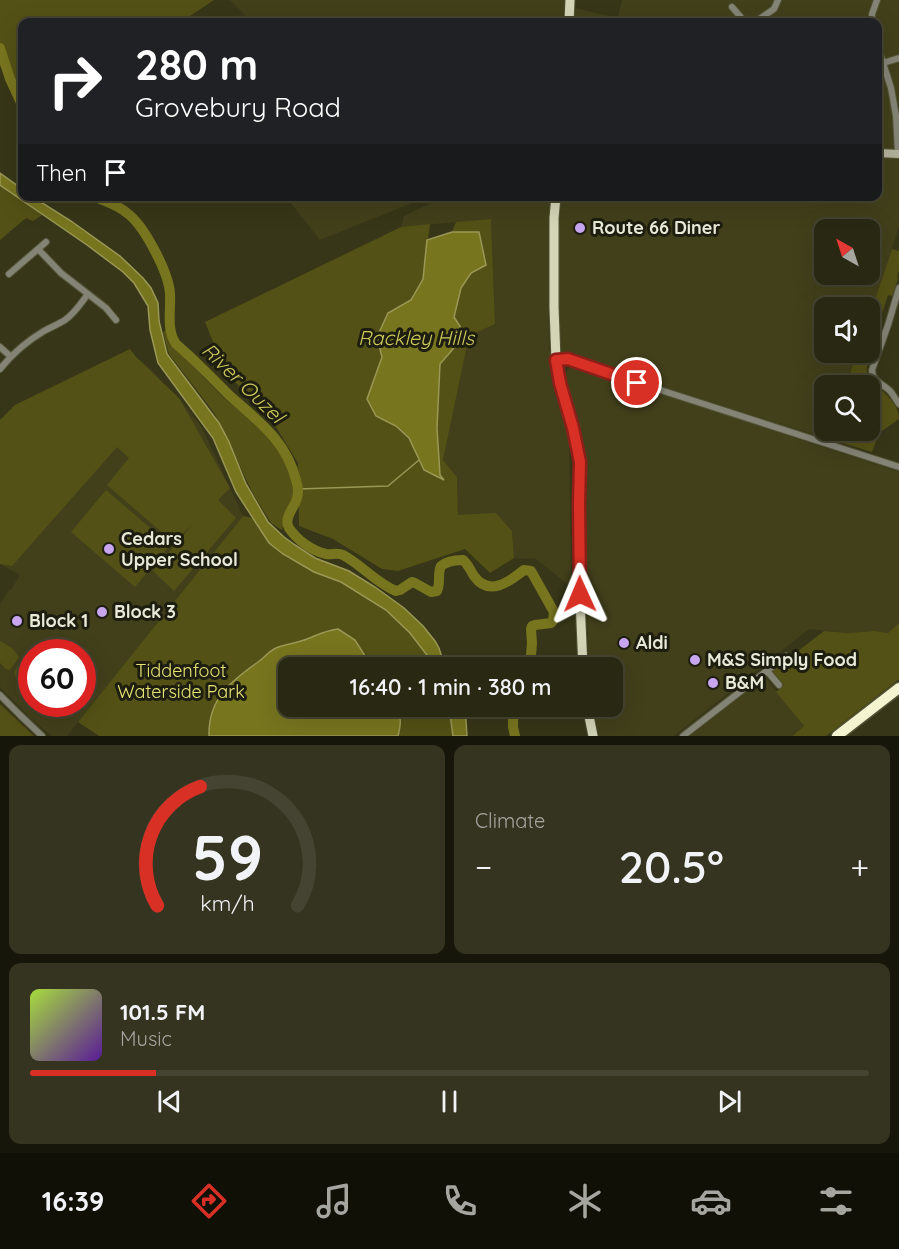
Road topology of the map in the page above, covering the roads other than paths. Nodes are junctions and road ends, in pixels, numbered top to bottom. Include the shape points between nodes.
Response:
1 (570, 0) edge
2 (778, 0) edge
3 (877, 0) edge
4 (732, 7) dead end
5 (569, 18) edge
6 (742, 18) edge
7 (761, 18) edge
8 (872, 18) edge
9 (899, 58) edge
10 (882, 60) edge
11 (883, 63) junction
12 (882, 153) edge
13 (898, 154) edge
14 (556, 201) edge
15 (46, 242) dead end
16 (38, 249) junction
17 (9, 274) dead end
18 (899, 288) edge
19 (88, 294) junction
20 (116, 320) dead end
21 (0, 347) edge
22 (10, 356) junction
23 (556, 360) junction
24 (0, 369) edge
25 (899, 404) edge
26 (899, 467) edge
27 (786, 656) dead end
28 (583, 657) edge
29 (767, 671) junction
30 (779, 685) dead end
31 (899, 688) edge
32 (0, 695) edge
33 (589, 717) edge
34 (42, 736) edge
35 (593, 736) edge
36 (684, 736) edge
37 (837, 736) edge

1 - 5 main road
2 - 7 street via 774,9
3 - 8 street
4 - 6 street
9 - 11 street
10 - 11 street
11 - 13 street via 897,116
12 - 13 street
14 - 23 main road
15 - 16 street
16 - 17 street
16 - 19 street
18 - 25 street via 872,370 874,379
19 - 20 street
19 - 22 street via 74,313
21 - 22 street
22 - 24 street
23 - 26 street via 568,359
23 - 28 main road via 580,462
27 - 29 street
29 - 30 street
29 - 36 street
31 - 37 highway
32 - 34 street
33 - 35 main road

